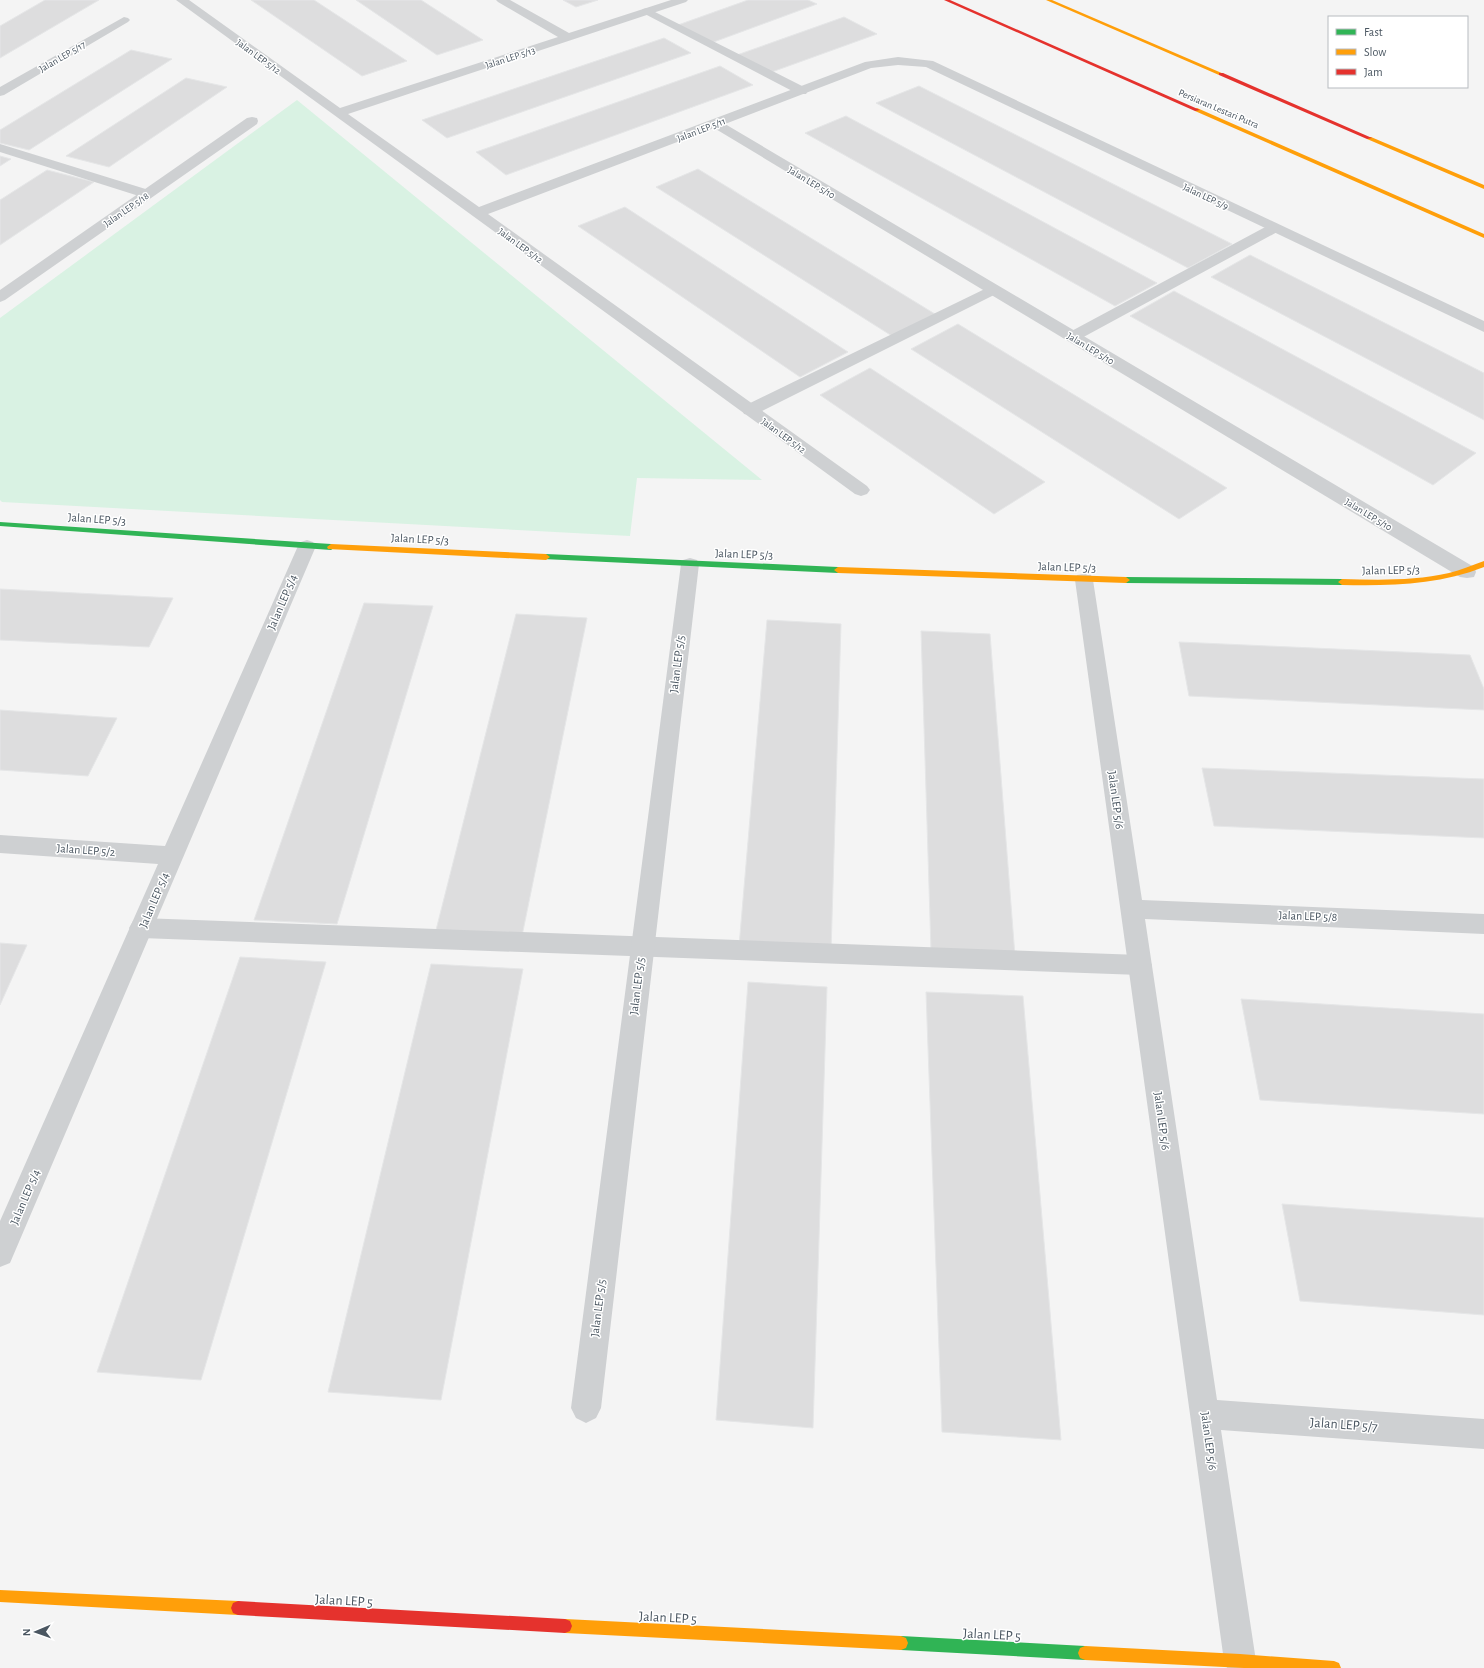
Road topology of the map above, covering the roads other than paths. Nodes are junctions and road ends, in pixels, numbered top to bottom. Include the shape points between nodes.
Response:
1 (182, 0) edge
2 (502, 0) edge
3 (682, 0) edge
4 (946, 0) edge
5 (1048, 0) edge
6 (647, 12) junction
7 (124, 20) dead end
8 (568, 38) junction
9 (929, 64) joint
10 (802, 90) junction
11 (0, 92) edge
12 (339, 113) junction
13 (252, 120) dead end
14 (715, 123) junction
15 (0, 148) edge
16 (1484, 187) edge
17 (147, 194) junction
18 (477, 213) junction
19 (1274, 228) junction
20 (1484, 236) edge
21 (993, 290) junction
22 (0, 297) edge
23 (1484, 327) edge
24 (1072, 337) junction
25 (750, 410) junction
26 (861, 490) dead end
27 (0, 524) edge
28 (306, 546) junction
29 (690, 564) junction
30 (1484, 564) edge
31 (1467, 572) junction
32 (1084, 580) junction
33 (0, 844) edge
34 (173, 856) junction
35 (1132, 909) junction
36 (1484, 924) edge
37 (141, 928) junction
38 (642, 947) junction
39 (1140, 965) junction
40 (0, 1253) edge
41 (586, 1408) dead end
42 (1205, 1414) junction
43 (1484, 1434) edge
44 (0, 1596) edge
45 (1240, 1661) junction
46 (1334, 1668) edge

1 - 12 street, Jalan LEP 5/12
2 - 8 street
3 - 6 street, Jalan LEP 5/13
4 - 20 street, Persiaran Lestari Putra
5 - 16 street
6 - 8 street, Jalan LEP 5/13
6 - 10 street
7 - 11 street, Jalan LEP 5/17
8 - 12 street, Jalan LEP 5/13
9 - 10 street, Jalan LEP 5/11 via 898,61 868,65
9 - 19 street, Jalan LEP 5/9
10 - 14 street, Jalan LEP 5/11
12 - 18 street, Jalan LEP 5/12
13 - 17 street, Jalan LEP 5/18
14 - 18 street, Jalan LEP 5/11
14 - 21 street, Jalan LEP 5/10
15 - 17 street
17 - 22 street, Jalan LEP 5/18
18 - 25 street, Jalan LEP 5/12
19 - 23 street, Jalan LEP 5/9
19 - 24 street
21 - 24 street, Jalan LEP 5/10
21 - 25 street
24 - 31 street, Jalan LEP 5/10
25 - 26 street, Jalan LEP 5/12
27 - 28 street, Jalan LEP 5/3
28 - 29 street, Jalan LEP 5/3
28 - 34 street, Jalan LEP 5/4
29 - 32 street, Jalan LEP 5/3
29 - 38 street, Jalan LEP 5/5
30 - 31 street, Jalan LEP 5/3
31 - 32 street, Jalan LEP 5/3 via 1430,581 1399,583
32 - 35 street, Jalan LEP 5/6
33 - 34 street, Jalan LEP 5/2
34 - 37 street, Jalan LEP 5/4
35 - 36 street, Jalan LEP 5/8
35 - 39 street, Jalan LEP 5/6
37 - 38 street
37 - 40 street, Jalan LEP 5/4
38 - 39 street
38 - 41 street, Jalan LEP 5/5
39 - 42 street, Jalan LEP 5/6
42 - 43 street, Jalan LEP 5/7
42 - 45 street, Jalan LEP 5/6
44 - 45 street, Jalan LEP 5
45 - 46 street, Jalan LEP 5

